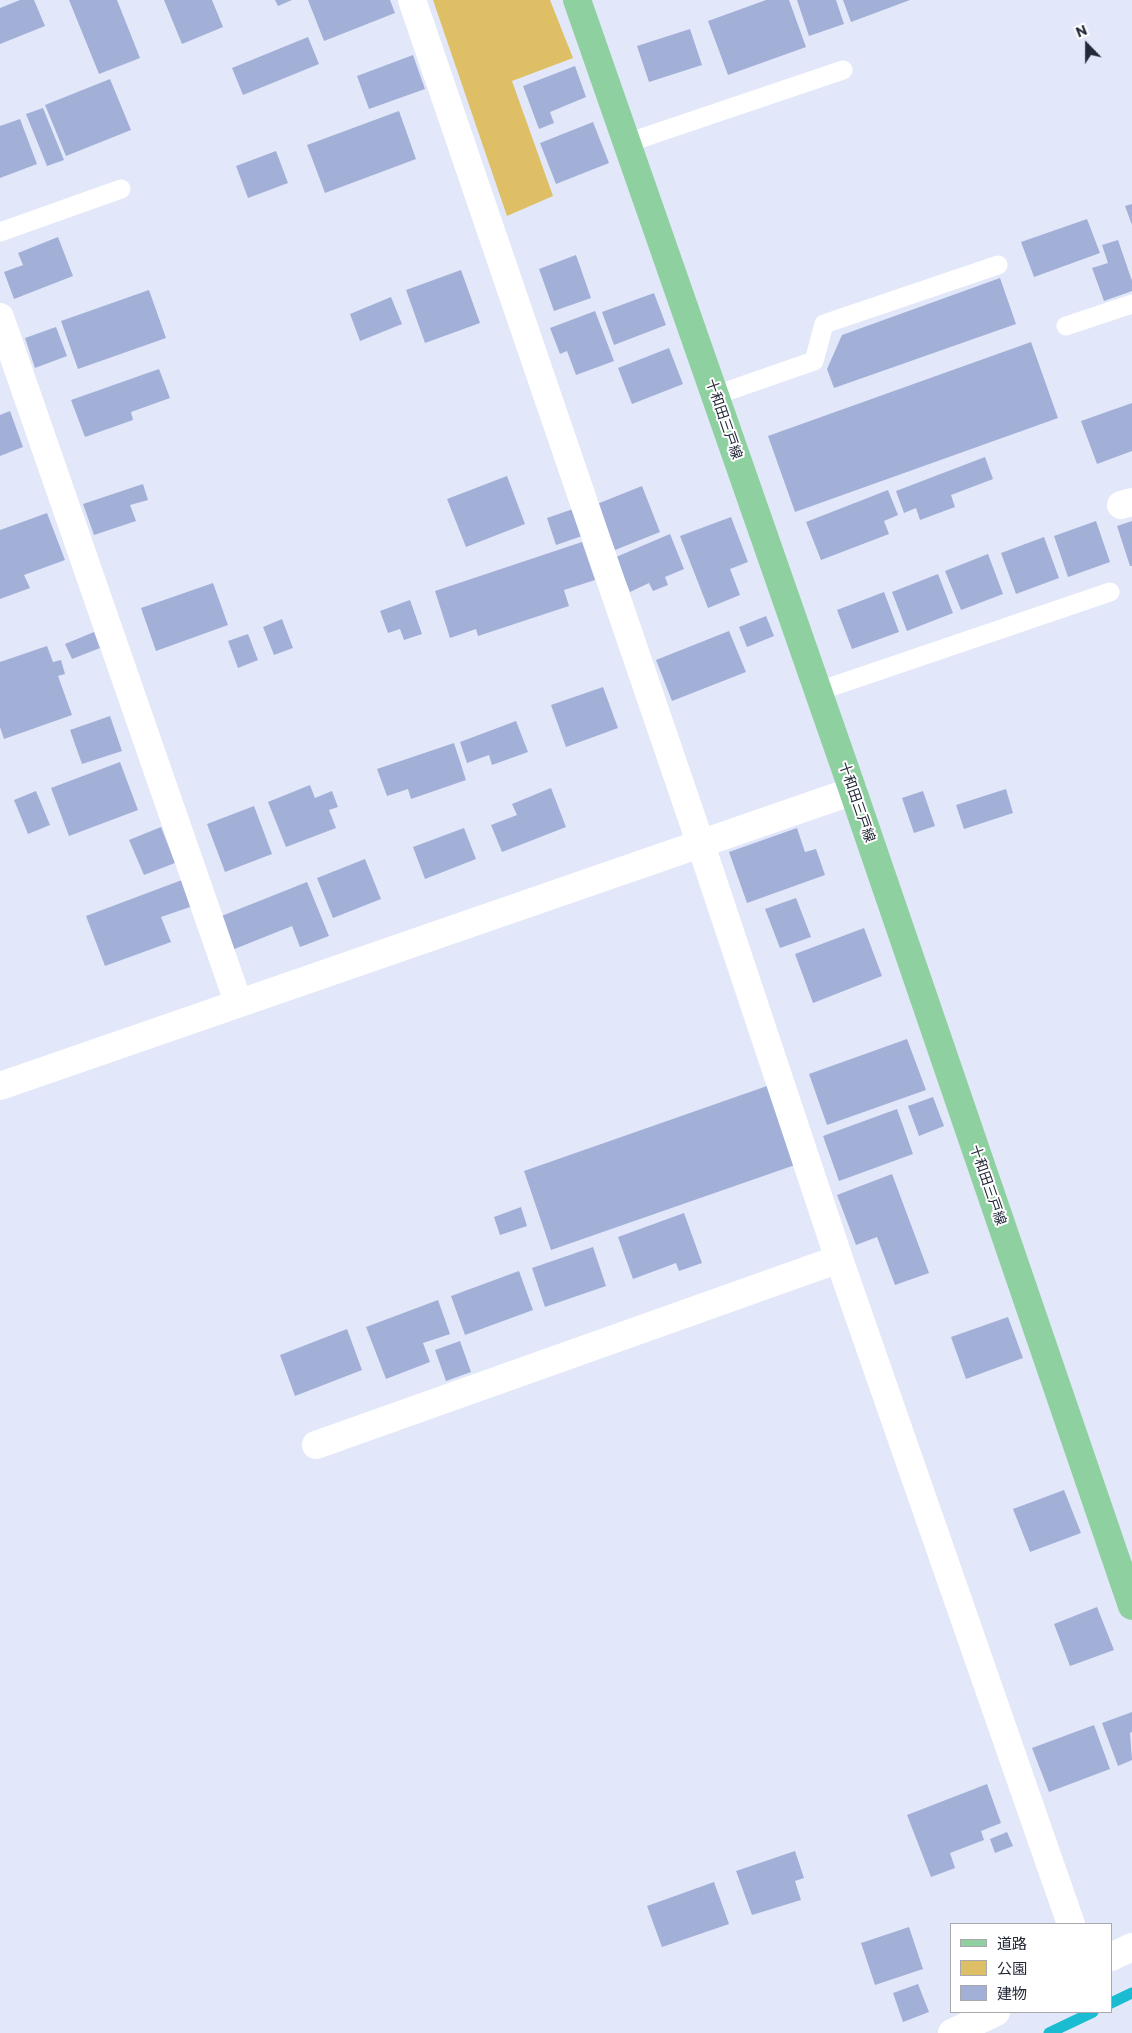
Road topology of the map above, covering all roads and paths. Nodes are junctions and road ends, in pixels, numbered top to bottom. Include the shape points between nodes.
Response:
1 (412, 0) edge
2 (577, 0) edge
3 (843, 70) dead end
4 (627, 143) junction
5 (121, 189) dead end
6 (0, 232) edge
7 (998, 265) dead end
8 (1132, 304) edge
9 (0, 317) edge
10 (1066, 326) dead end
11 (716, 395) junction
12 (1110, 592) dead end
13 (819, 691) junction
14 (854, 791) junction
15 (700, 842) junction
16 (238, 1002) junction
17 (0, 1086) edge
18 (839, 1258) junction
19 (316, 1444) dead end
20 (1132, 1606) edge
21 (1071, 1923) edge
22 (1132, 1947) edge
23 (1112, 1957) edge
24 (994, 2013) edge
25 (952, 2033) edge

1 - 15 street
2 - 4 main road, 十和田三戸線
3 - 4 lane
4 - 11 main road, 十和田三戸線
5 - 6 lane
7 - 11 lane via 824,324 814,361
8 - 10 lane
9 - 16 street
11 - 13 main road, 十和田三戸線
12 - 13 lane
13 - 14 main road, 十和田三戸線
14 - 15 street
14 - 20 main road, 十和田三戸線
15 - 16 street
15 - 18 street
16 - 17 street
18 - 19 street
18 - 21 street
22 - 23 street
24 - 25 street

